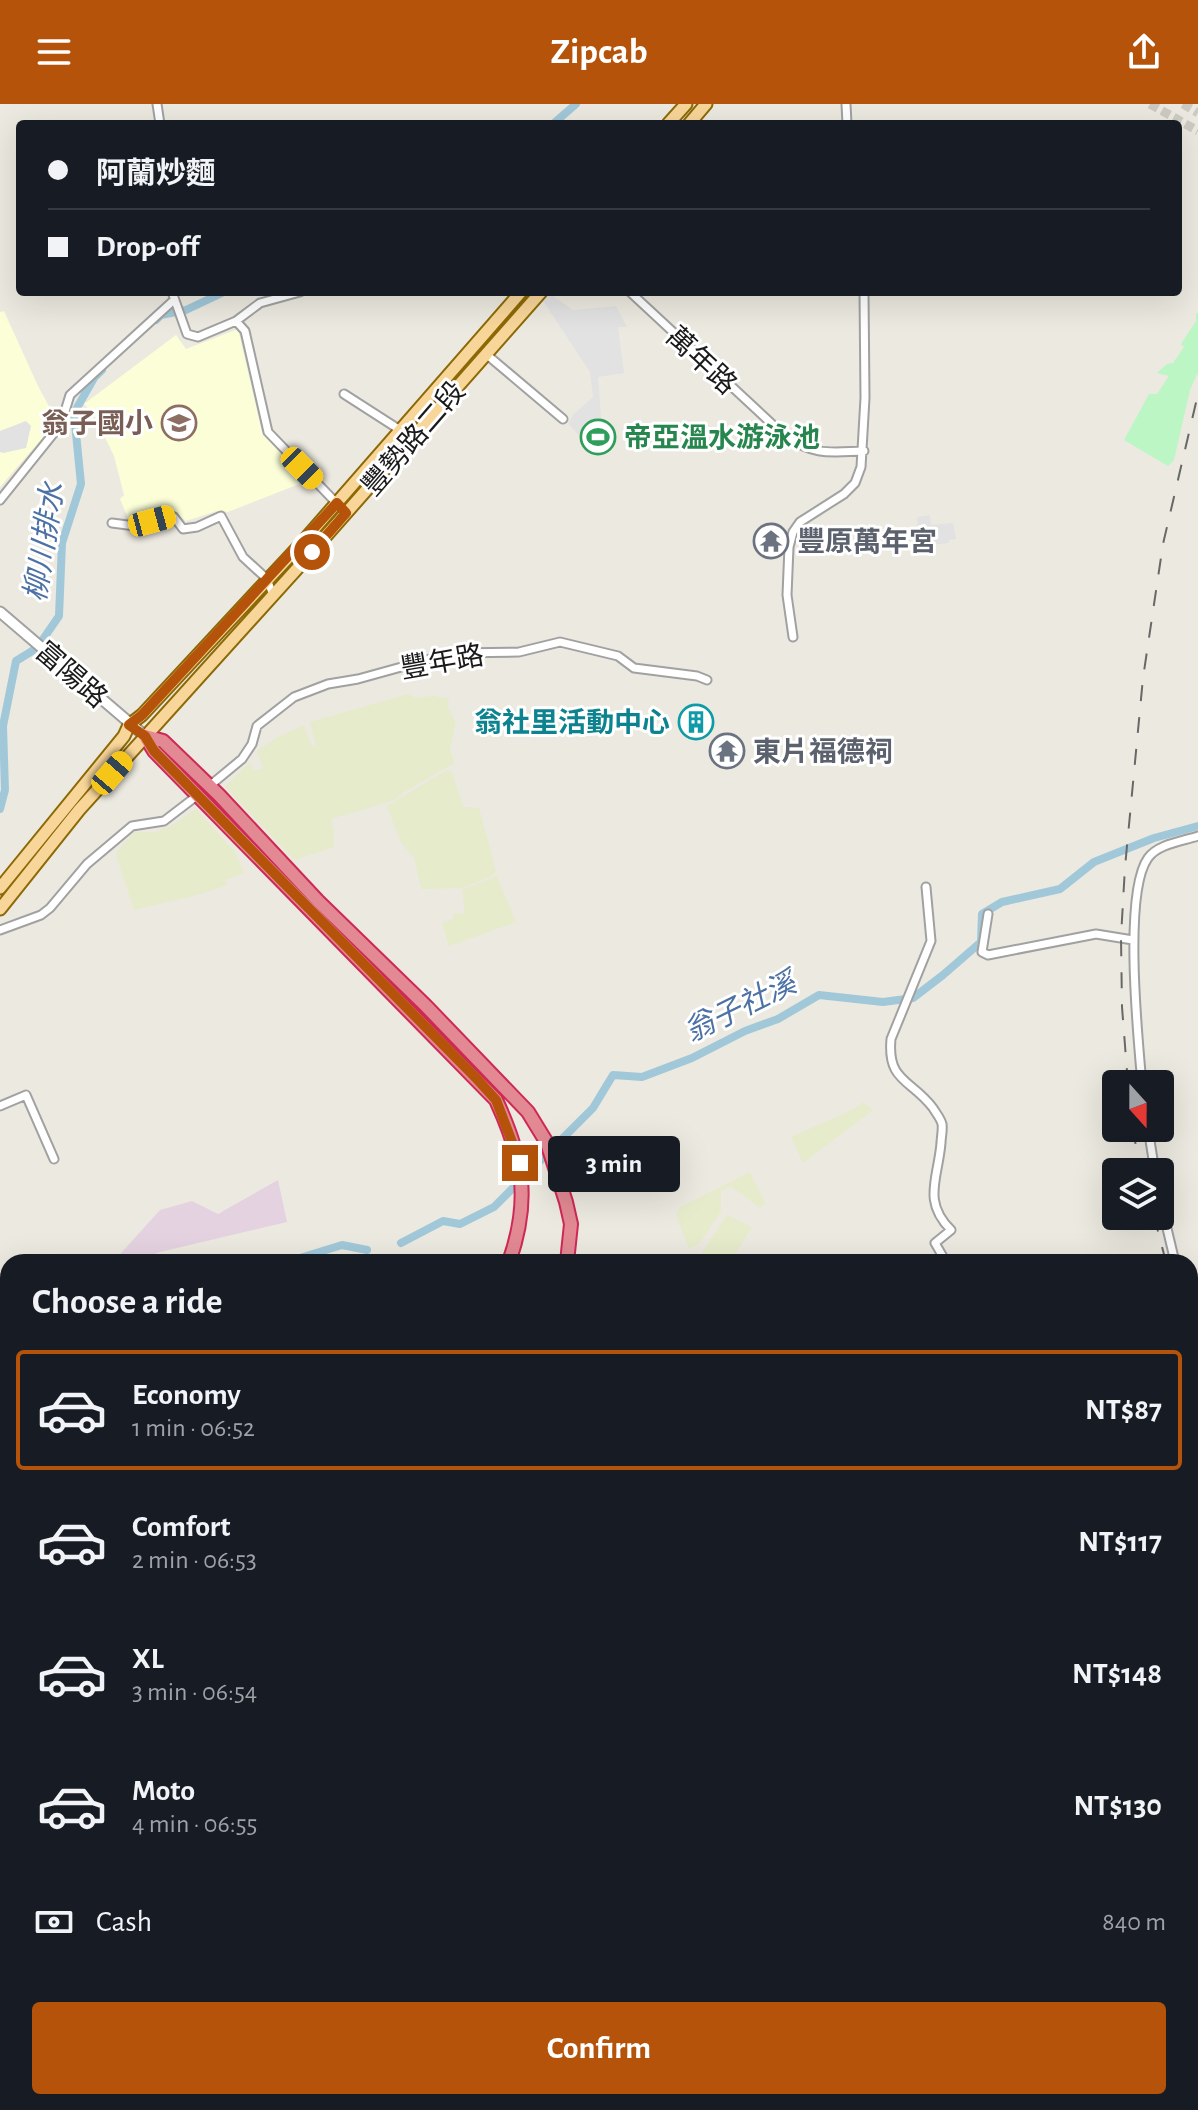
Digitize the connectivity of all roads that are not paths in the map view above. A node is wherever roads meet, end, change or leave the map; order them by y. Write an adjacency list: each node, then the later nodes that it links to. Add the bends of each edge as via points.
1 (686, 104): 3 (main road)
2 (706, 104): 4 (main road)
3 (672, 120)
4 (692, 120)
5 (173, 296): 11 (street, via 192,338); 17 (street, via 70,395 61,424)
6 (285, 296): 11 (street, via 260,303)
7 (517, 296): 15 (main road, 豐勢路二段)
8 (537, 296): 12 (main road, 豐勢路二段)
9 (634, 296): 16 (street, 萬年路, via 786,437 822,453)
10 (864, 296): 16 (street)
11 (236, 321): 18 (street, via 245,331 268,432)
12 (486, 354): 14 (street); 19 (main road, 豐勢路二段)
13 (344, 394): 15 (street)
14 (563, 419)
15 (400, 430): 18 (main road, 豐勢路二段)
16 (864, 451): 24 (street, via 855,483 793,532 787,595)
17 (0, 500)
18 (337, 503): 19 (street); 21 (main road, 豐勢路二段)
19 (346, 513): 22 (main road, 豐勢路二段)
20 (112, 523): 21 (street, via 135,526 169,516 190,530 221,516 243,557)
21 (267, 579): 22 (street); 26 (main road, 豐勢路二段)
22 (273, 595): 27 (main road, 豐勢路二段)
23 (0, 612): 26 (street, 富陽路)
24 (793, 637)
25 (707, 680): 28 (street, 豐年路, via 634,668 618,656 560,642 519,652 452,653 294,697 257,726 242,759)
26 (129, 725): 27 (street, 富陽路); 32 (main road, 豐勢路二段)
27 (145, 736): 33 (highway, via 154,751); 34 (main road, 豐勢路二段)
28 (213, 783)
29 (194, 798): 36 (street, via 164,821 132,826 78,874 50,908)
30 (1198, 836): 37 (street, via 1148,857 1138,885)
31 (926, 887): 44 (street, via 931,941 890,1053 892,1066 929,1102 942,1124 933,1201 951,1230 935,1243)
32 (0, 888)
33 (314, 906): 42 (highway, via 496,1100 521,1176 520,1222); 43 (highway, via 426,1006 528,1112 547,1143 566,1202 571,1224)
34 (0, 909)
35 (988, 914): 37 (street, via 982,952 988,955 1096,934)
36 (0, 930)
37 (1133, 940): 38 (street)
38 (1141, 1070)
39 (0, 1106): 40 (street, via 26,1095)
40 (54, 1159)
41 (1167, 1230): 45 (street)
42 (511, 1254)
43 (568, 1254)
44 (941, 1254)
45 (1173, 1254)

